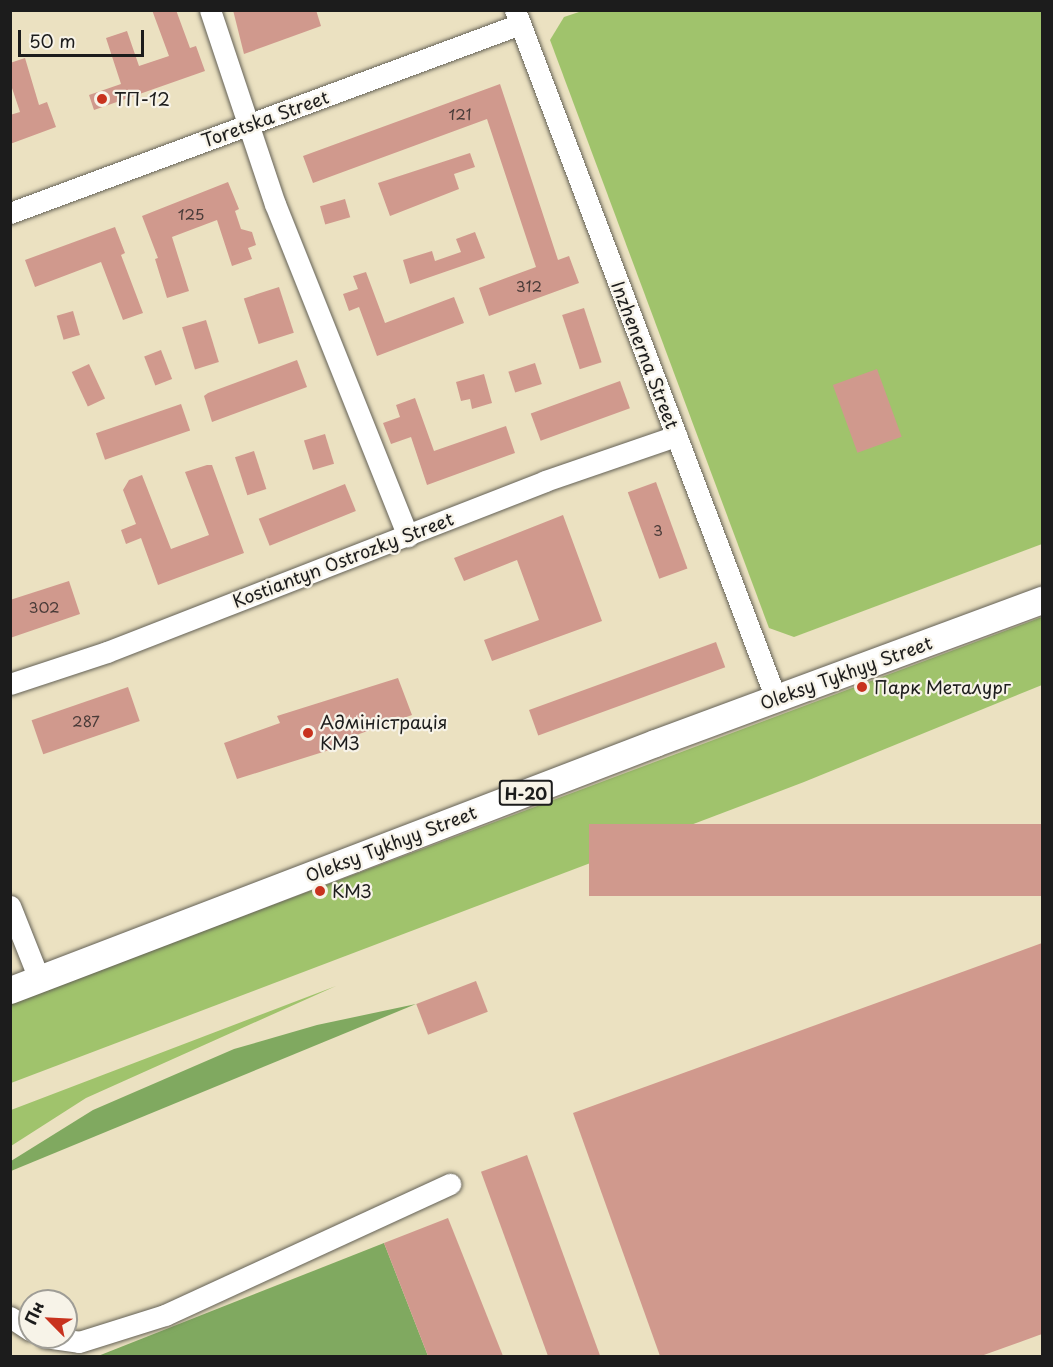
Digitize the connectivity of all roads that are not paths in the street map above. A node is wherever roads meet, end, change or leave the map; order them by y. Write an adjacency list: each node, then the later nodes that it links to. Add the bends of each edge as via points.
1 (210, 10): 3 (street)
2 (518, 17): 3 (street, Toretska Street); 5 (street, Inzhenerna Street)
3 (247, 126): 4 (street, Toretska Street); 6 (street)
4 (10, 213)
5 (676, 436): 6 (street, Kostiantyn Ostrozky Street, via 545,481); 9 (street, Inzhenerna Street)
6 (408, 536): 8 (street, Kostiantyn Ostrozky Street, via 106,652)
7 (1042, 600): 9 (main road, Oleksy Tykhyy Street / Н-20)
8 (10, 684)
9 (776, 699): 11 (main road, Oleksy Tykhyy Street / Н-20)
10 (10, 906): 11 (street)
11 (39, 979): 12 (main road, Oleksy Tykhyy Street / Н-20)
12 (10, 990)
13 (450, 1184): 14 (street, via 165,1315)
14 (78, 1342)

